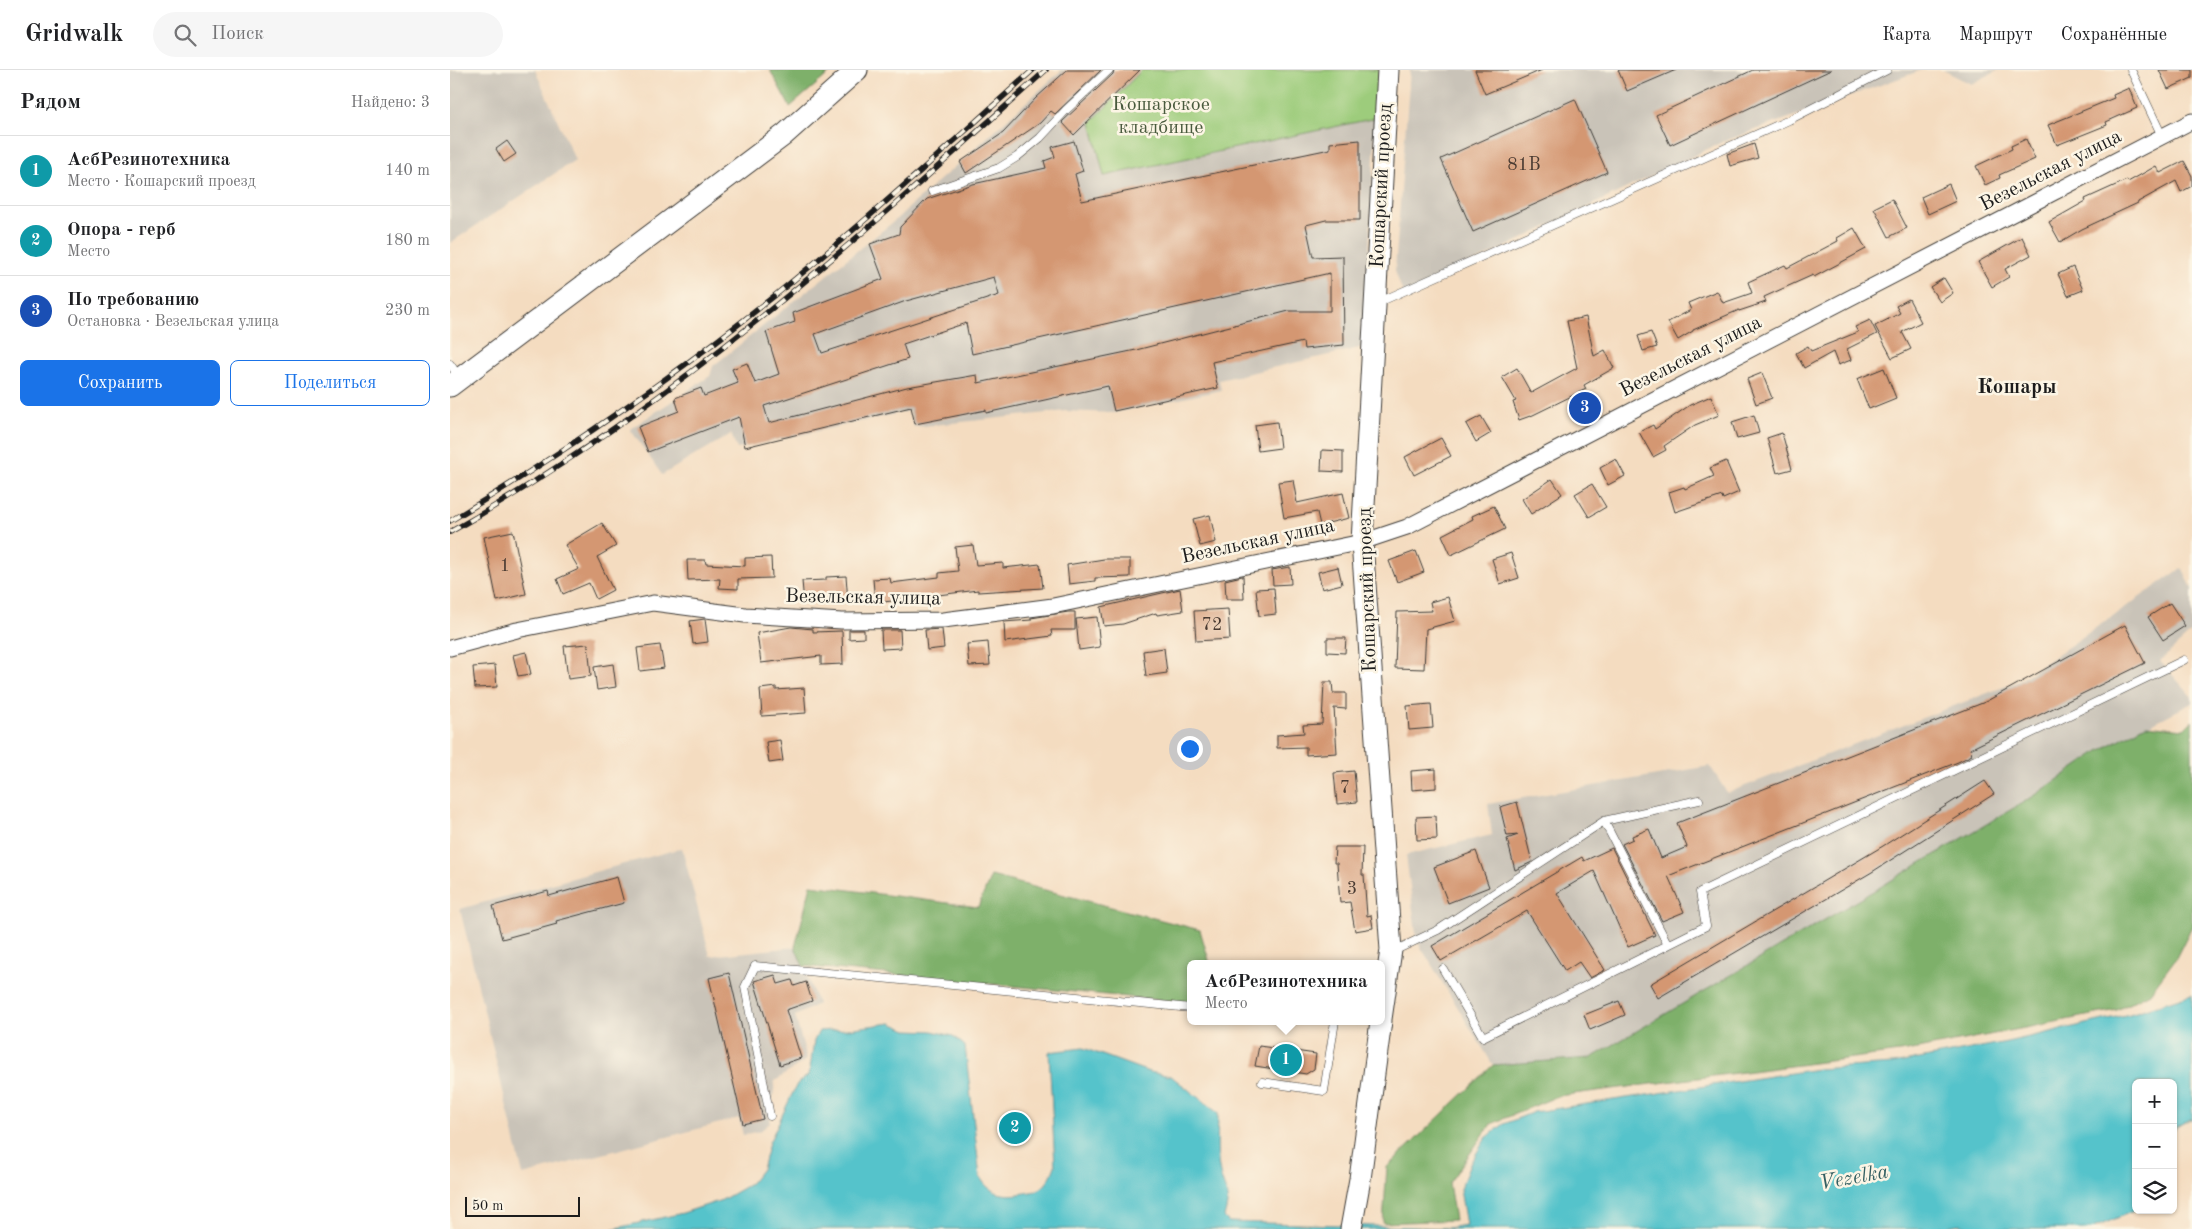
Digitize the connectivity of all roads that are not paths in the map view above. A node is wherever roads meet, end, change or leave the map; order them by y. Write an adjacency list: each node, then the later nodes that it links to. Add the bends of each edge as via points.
1 (857, 70): 10 (street, via 784,135)
2 (1109, 70): 8 (lane, via 1017,157 999,168)
3 (1388, 70): 9 (street, Кошарский проезд)
4 (1886, 70): 9 (lane, via 1789,120)
5 (2131, 70): 7 (lane)
6 (2192, 121): 7 (street, Везельская улица)
7 (2162, 136): 11 (street, Везельская улица, via 1416,522)
8 (932, 190)
9 (1376, 304): 11 (street, Кошарский проезд)
10 (454, 376)
11 (1362, 542): 12 (street, Везельская улица, via 1053,606 942,620 842,621 745,615 654,603 517,630); 17 (street, Кошарский проезд)
12 (450, 648)
13 (2184, 660): 16 (lane, via 1700,892 1706,926)
14 (1699, 800): 15 (lane)
15 (1604, 821): 16 (lane); 17 (lane, via 1438,930)
16 (1668, 944): 18 (lane, via 1483,1037)
17 (1391, 950): 19 (street, Кошарский проезд)
18 (1443, 970)
19 (1385, 992)
20 (1187, 1008): 24 (lane, via 755,966 745,987)
21 (1334, 1025): 23 (lane, via 1324,1091)
22 (1380, 1025): 25 (street, Кошарский проезд)
23 (1262, 1082)
24 (770, 1116)
25 (1351, 1229)

